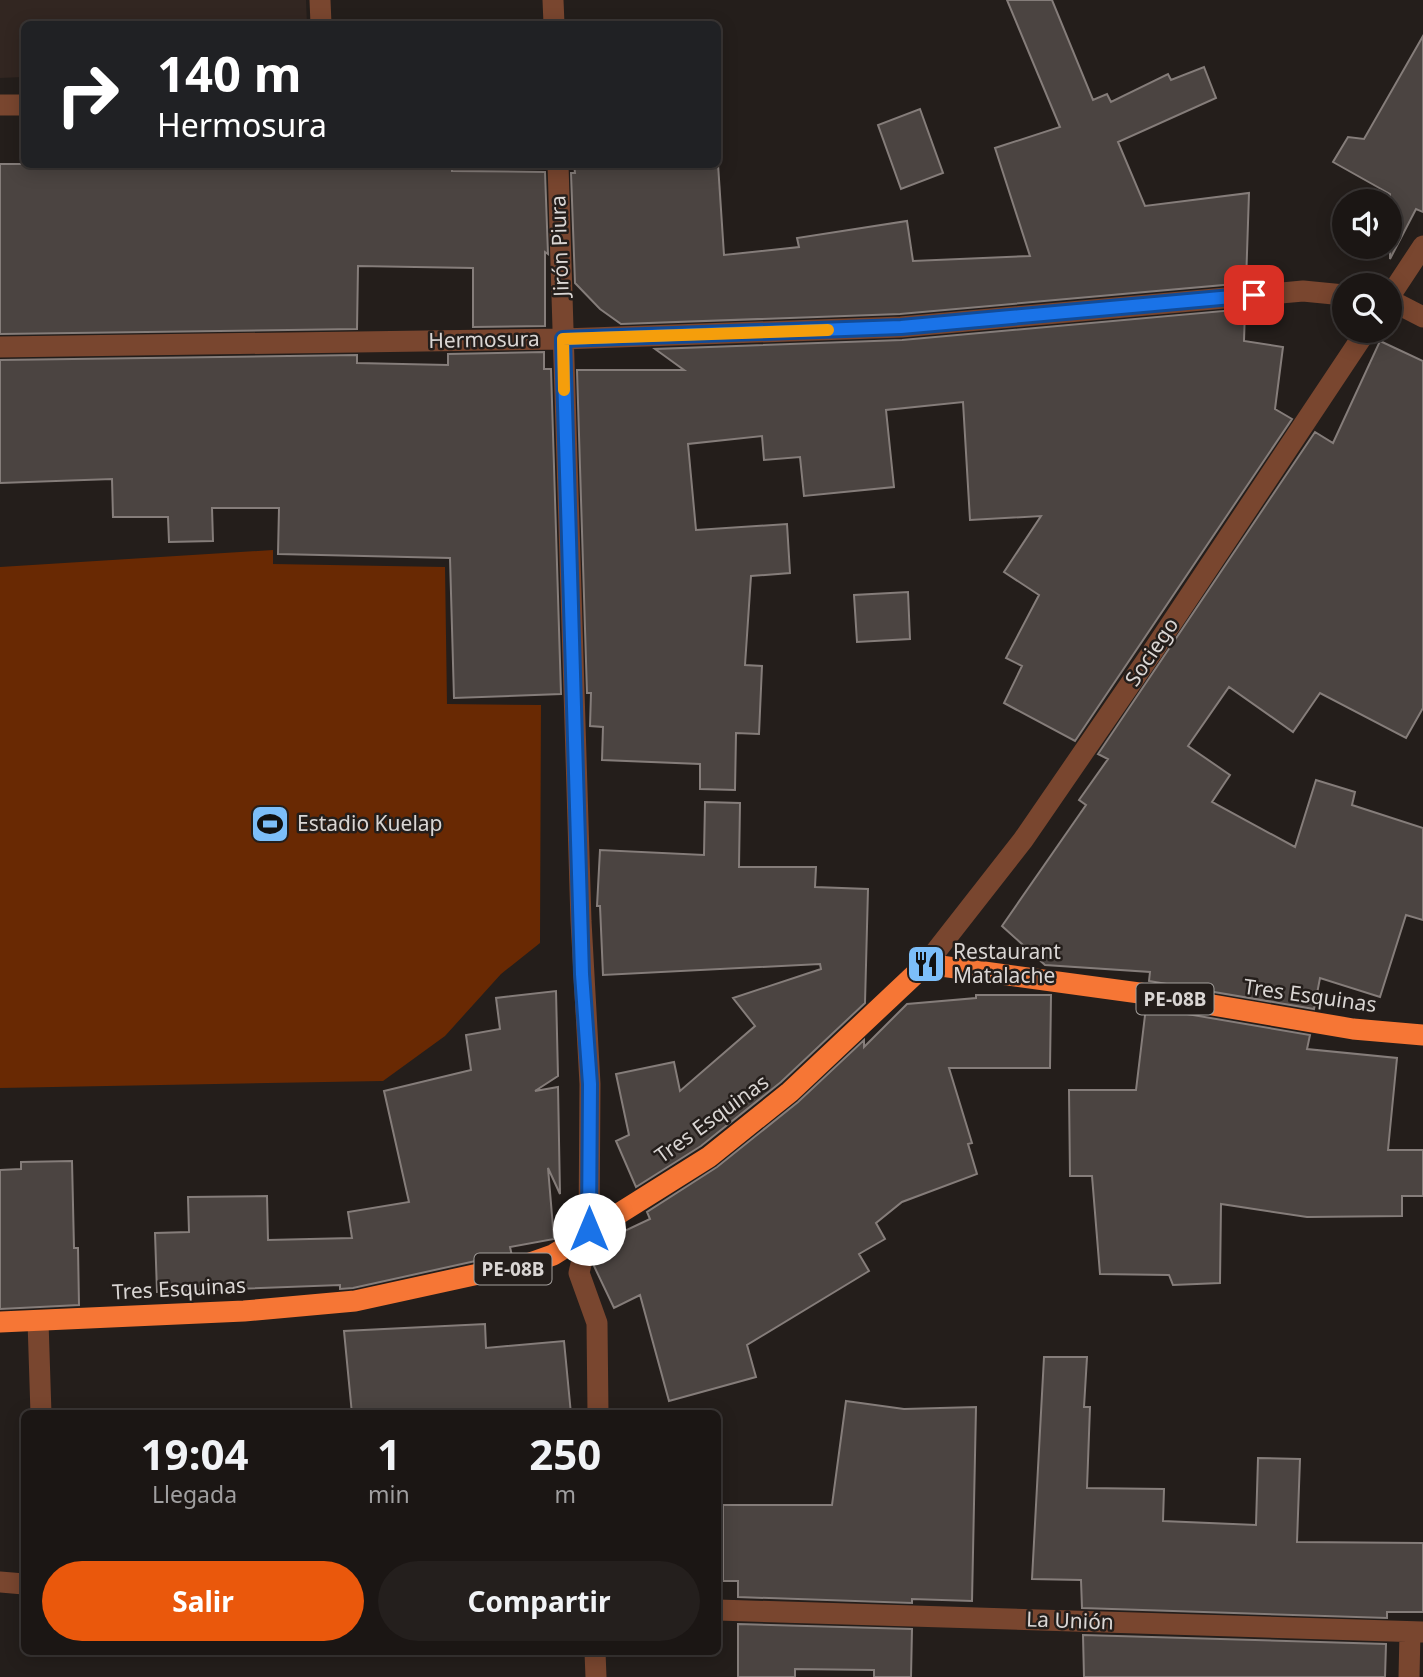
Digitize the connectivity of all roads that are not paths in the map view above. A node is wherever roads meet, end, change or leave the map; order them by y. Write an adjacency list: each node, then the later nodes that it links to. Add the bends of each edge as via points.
1 (320, 0): 3 (street)
2 (553, 0): 4 (street)
3 (321, 21)
4 (554, 21)
5 (21, 105): 6 (street)
6 (0, 106)
7 (558, 168): 13 (street, Jirón Piura)
8 (1423, 246): 9 (street)
9 (1402, 279)
10 (1332, 294): 13 (street, Hermosura, via 1304,291 901,327)
11 (1402, 305): 12 (street)
12 (1423, 317)
13 (563, 339): 15 (street, Hermosura); 18 (street, Jirón Piura, via 582,974 590,1084)
14 (1358, 343): 16 (street, Sociego, via 1030,829)
15 (0, 347)
16 (926, 964): 17 (highway, Tres Esquinas / PE-08B, via 1154,995 1353,1029); 18 (highway, Tres Esquinas / PE-08B, via 790,1092 709,1157)
17 (1423, 1035)
18 (589, 1229): 19 (highway, Tres Esquinas / PE-08B, via 552,1255 505,1272 355,1301); 22 (street, Jirón Piura, via 579,1273 597,1323)
19 (38, 1321): 20 (highway, Tres Esquinas / PE-08B); 21 (street)
20 (0, 1322)
21 (41, 1410)
22 (598, 1410)
23 (0, 1582): 24 (street)
24 (21, 1584)
25 (721, 1610): 26 (street, La Unión)
26 (1416, 1632): 29 (street)
27 (595, 1655): 28 (street)
28 (596, 1677)
29 (1409, 1677)

